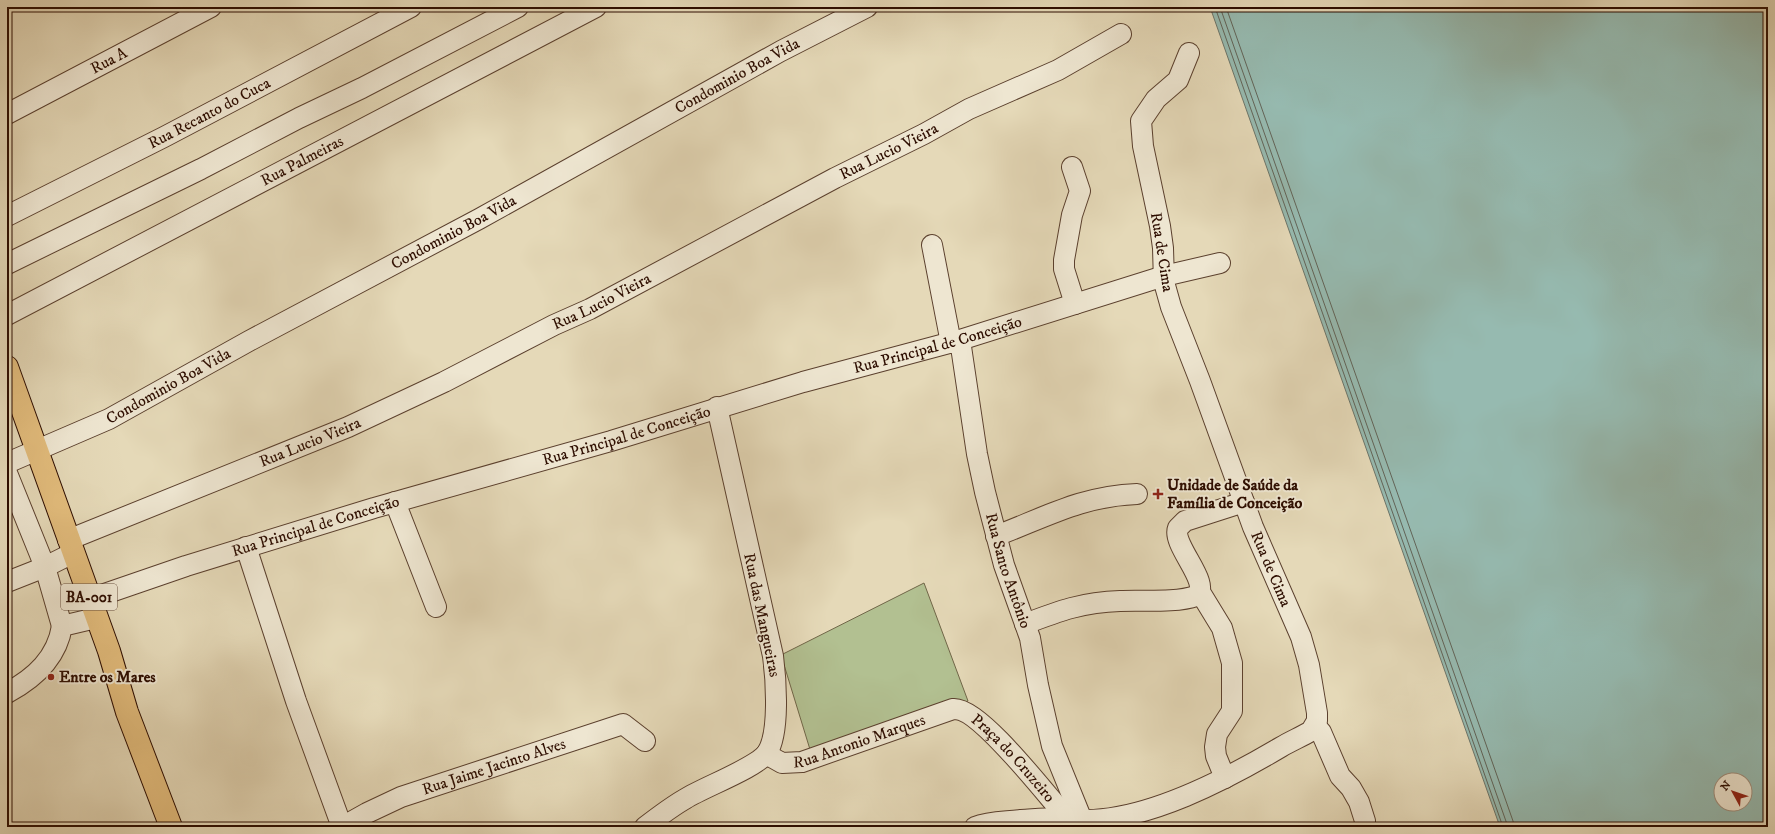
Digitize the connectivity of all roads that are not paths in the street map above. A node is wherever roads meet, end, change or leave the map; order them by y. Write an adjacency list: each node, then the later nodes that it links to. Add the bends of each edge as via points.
1 (211, 7): 8 (street, Rua A)
2 (411, 7): 10 (street, Rua Recanto do Cuca, via 171,134)
3 (518, 7): 12 (street, via 201,169)
4 (596, 7): 16 (street, Rua Palmeiras)
5 (867, 7): 21 (street, Condominio Boa Vida, via 781,51 493,212 249,340 109,419)
6 (1121, 34): 28 (street, Rua Lucio Vieira, via 1058,70 969,109 590,309 444,382)
7 (1189, 53): 14 (street, Rua de Cima, via 1178,80 1156,99 1141,120 1145,160 1160,226)
8 (7, 114)
9 (1072, 167): 15 (street, via 1080,191 1069,226 1064,268)
10 (7, 216)
11 (932, 245): 17 (street, Rua Santo Antônio)
12 (7, 264)
13 (1220, 264): 14 (street, Rua Principal de Conceição)
14 (1164, 276): 15 (street, Rua Principal de Conceição); 26 (street, Rua de Cima, via 1171,307)
15 (1075, 304): 17 (street, Rua Principal de Conceição)
16 (7, 315)
17 (956, 341): 20 (street, Rua Principal de Conceição); 27 (street, Rua Santo Antônio, via 977,454)
18 (7, 367): 19 (main road, BA-001)
19 (12, 389): 21 (main road, BA-001)
20 (717, 407): 25 (street, Rua Principal de Conceição, via 603,443); 41 (street, Rua das Mangueiras, via 775,674 776,713 773,737)
21 (37, 451): 22 (street, Condominio Boa Vida); 28 (main road, BA-001)
22 (7, 462)
23 (7, 472): 30 (street)
24 (1137, 494): 27 (street, via 1108,496 1075,504)
25 (395, 502): 29 (street, Rua Principal de Conceição); 33 (street)
26 (1244, 502): 32 (street, via 1185,522 1178,528 1177,536 1198,579); 39 (street, Rua de Cima, via 1309,665 1317,716)
27 (996, 536): 35 (street, Rua Santo Antônio)
28 (70, 547): 30 (street, Rua Lucio Vieira); 34 (main road, BA-001)
29 (246, 547): 34 (street, Rua Principal de Conceição); 46 (street, Rua Jaime Jacinto Alves, via 296,701)
30 (45, 567): 31 (street, Rua Lucio Vieira); 36 (street)
31 (7, 582)
32 (1200, 592): 35 (street, via 1192,597 1164,600 1077,605); 42 (street, via 1222,628 1232,663 1232,711 1217,734 1215,747)
33 (436, 607)
34 (93, 608): 36 (street, Rua Principal de Conceição); 45 (main road, BA-001, via 127,712)
35 (1025, 624): 43 (street, Rua Santo Antônio, via 1052,746 1073,796)
36 (62, 626): 37 (street, via 57,646 48,663 24,684)
37 (7, 693)
38 (953, 709): 41 (street, Rua Antonio Marques, via 802,762 782,763); 43 (street, Praça do Cruzeiro, via 959,708 968,712 986,727)
39 (1315, 726): 42 (street, via 1306,734); 44 (street, via 1340,776 1359,802)
40 (645, 741): 46 (street, Rua Jaime Jacinto Alves, via 623,724 406,795)
41 (766, 754): 47 (street, via 746,768 685,799)
42 (1225, 778): 43 (street, via 1141,811 1100,820)
43 (1075, 821): 48 (street, via 1055,817 998,822)
44 (1365, 821)
45 (171, 827)
46 (342, 827)
47 (645, 827)
48 (975, 827)

